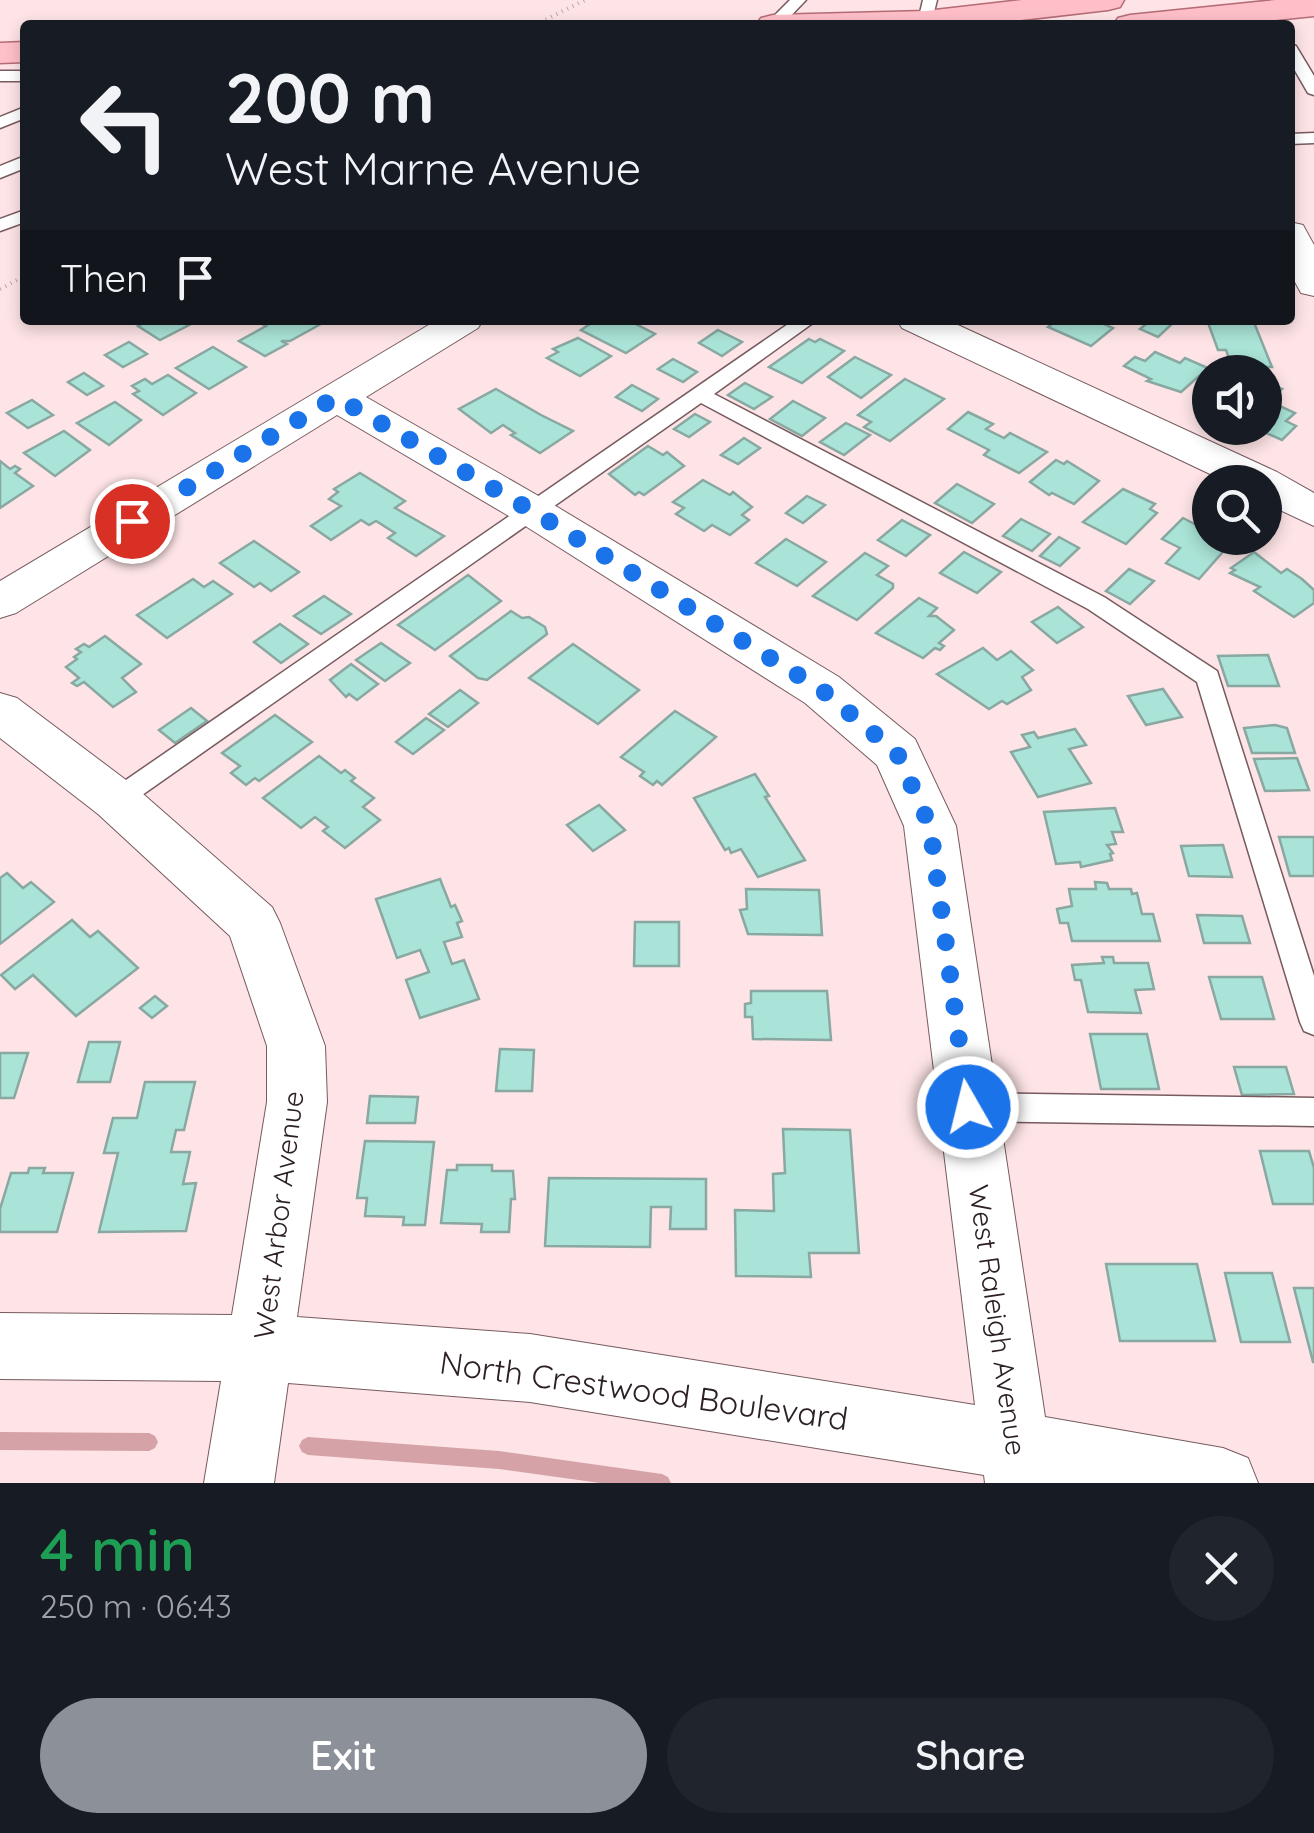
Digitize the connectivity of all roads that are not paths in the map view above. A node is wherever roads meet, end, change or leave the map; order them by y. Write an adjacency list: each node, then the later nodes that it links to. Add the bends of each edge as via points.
1 (799, 0): 5 (lane)
2 (1108, 0): 4 (main road)
3 (1314, 6): 7 (main road)
4 (927, 15): 6 (main road)
5 (778, 20)
6 (850, 20)
7 (1208, 20)
8 (1295, 58): 9 (lane)
9 (1314, 90)
10 (1295, 244): 11 (street)
11 (1314, 285)
12 (456, 325): 16 (street)
13 (800, 325): 15 (lane)
14 (927, 325): 17 (street)
15 (700, 395): 18 (lane); 22 (lane, via 1096,603 1208,677)
16 (336, 397): 18 (street, West Raleigh Avenue); 19 (street)
17 (1287, 492)
18 (534, 512): 21 (lane); 23 (street, West Raleigh Avenue, via 822,690 897,753 930,826)
19 (0, 602)
20 (0, 710): 21 (street, West Arbor Avenue)
21 (116, 800): 26 (street, West Arbor Avenue, via 253,923 296,1046 296,1102)
22 (1314, 1022)
23 (968, 1107): 24 (lane); 27 (street, West Raleigh Avenue)
24 (1314, 1112)
25 (0, 1346): 26 (street, North Crestwood Boulevard)
26 (261, 1348): 27 (street, North Crestwood Boulevard, via 530,1368 810,1410); 28 (street, West Arbor Avenue)
27 (1018, 1466): 29 (street, North Crestwood Boulevard)
28 (239, 1483)
29 (1223, 1483)

